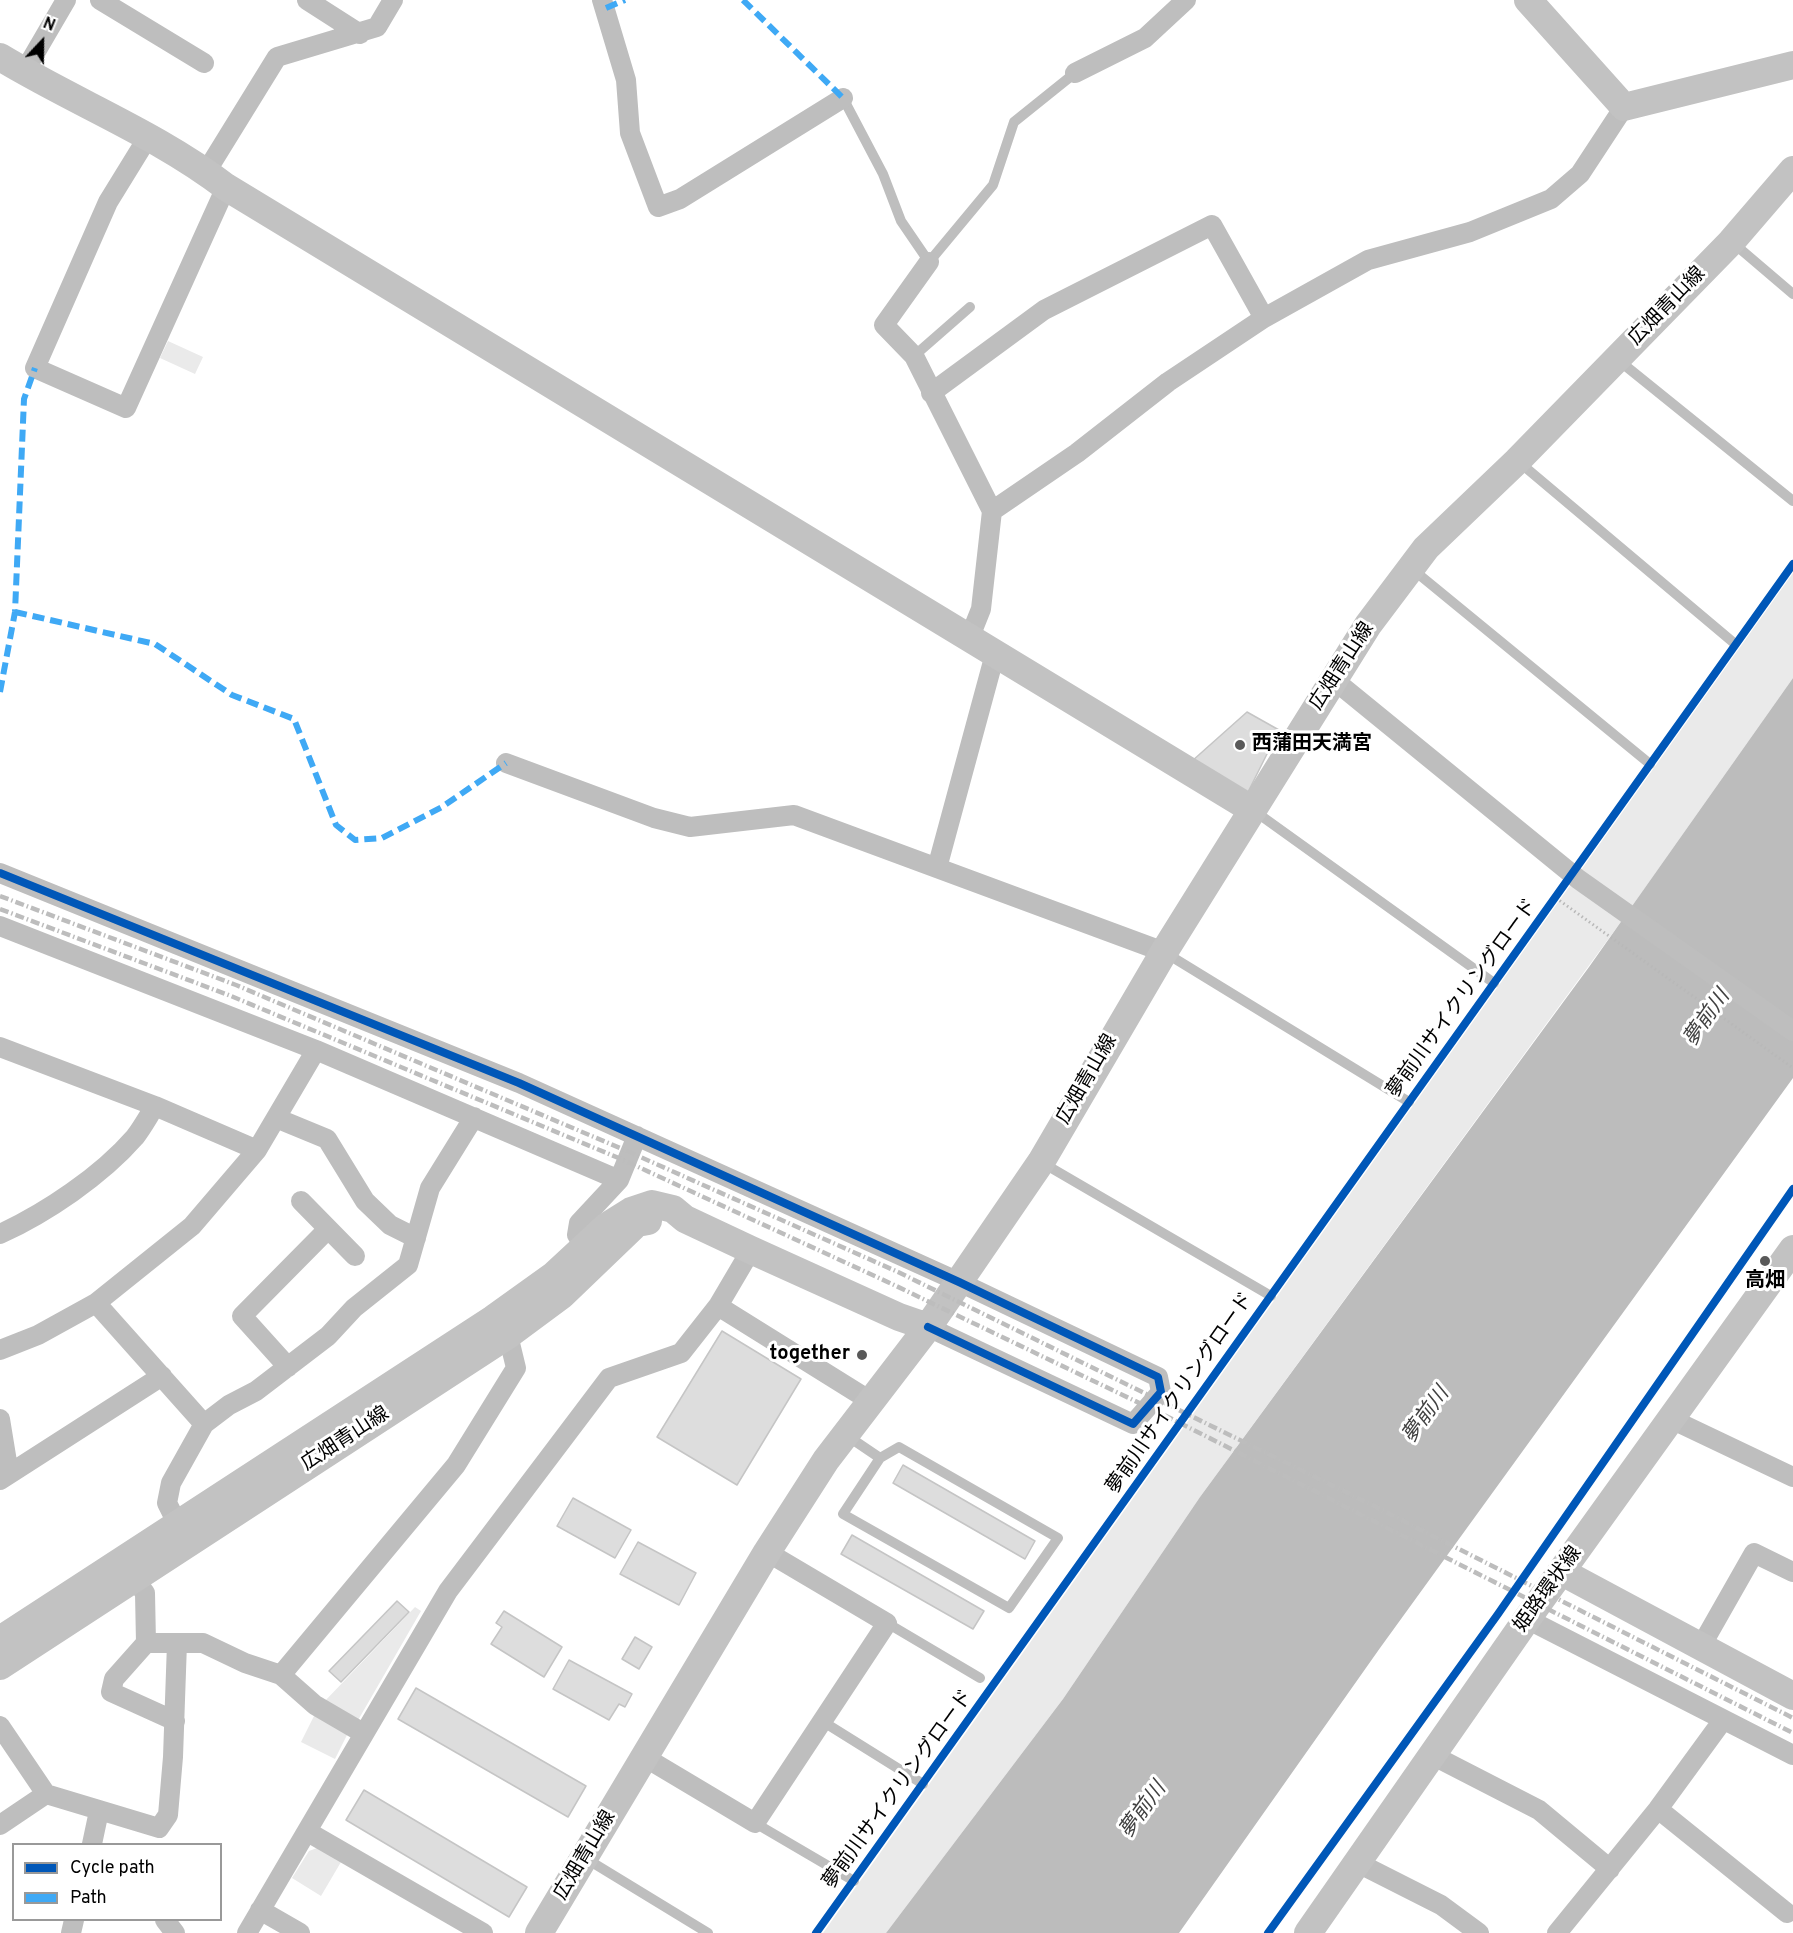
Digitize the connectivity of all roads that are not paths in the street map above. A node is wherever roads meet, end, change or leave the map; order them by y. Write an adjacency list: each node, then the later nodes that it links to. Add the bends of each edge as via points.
1 (66, 0): 12 (street)
2 (100, 0): 10 (street)
3 (307, 0): 8 (street)
4 (393, 0): 8 (street, via 377,27)
5 (602, 0): 14 (street, via 626,80 630,134 658,207 680,199)
6 (1186, 0): 13 (street, via 1145,38)
7 (1528, 0): 15 (main road)
8 (360, 34): 18 (street, via 277,57)
9 (0, 57): 12 (main road)
10 (204, 63)
11 (1793, 65): 15 (main road)
12 (24, 72): 16 (main road)
13 (1075, 73): 20 (lane, via 1014,122 993,185)
14 (843, 98): 20 (lane, via 901,221)
15 (1624, 107): 23 (street, via 1580,174 1551,199 1470,232 1368,260)
16 (148, 137): 18 (main road); 18 (street, via 108,202 35,368 126,408)
17 (1793, 170): 19 (main road, 広畑青山線)
18 (216, 180): 31 (main road)
19 (1731, 242): 21 (lane); 25 (main road, 広畑青山線)
20 (929, 262): 24 (street, via 884,325)
21 (1793, 294)
22 (970, 307): 24 (lane)
23 (1264, 318): 26 (street, via 1212,225 1044,310); 29 (street, via 1168,382 1077,453)
24 (914, 356): 26 (street)
25 (1617, 359): 27 (main road, 広畑青山線); 28 (lane)
26 (931, 393): 29 (street)
27 (1517, 461): 30 (main road, 広畑青山線, via 1426,548); 32 (lane)
28 (1793, 501)
29 (992, 511): 31 (street, via 981,609)
30 (1411, 568): 34 (main road, 広畑青山線, via 1368,625); 36 (lane)
31 (969, 639): 33 (main road)
32 (1734, 644)
33 (995, 654): 37 (main road); 38 (street)
34 (1334, 680): 37 (main road, 広畑青山線); 43 (street, via 1575,877)
35 (506, 763): 38 (street, via 654,818 690,827 794,815)
36 (1650, 764)
37 (1253, 810): 41 (main road, 広畑青山線); 42 (lane)
38 (937, 868): 41 (street)
39 (0, 873): 50 (street, via 508,1078)
40 (0, 926): 45 (street)
41 (1164, 952): 46 (lane); 52 (main road, 広畑青山線)
42 (1494, 983)
43 (1793, 1031)
44 (0, 1047): 47 (street)
45 (316, 1050): 48 (street); 49 (street)
46 (1409, 1102)
47 (155, 1107): 51 (street); 57 (street, via 135,1137 100,1169 31,1220)
48 (276, 1118): 51 (street); 58 (street, via 327,1139 364,1201 390,1225)
49 (474, 1118): 53 (street); 58 (street, via 430,1188)
50 (637, 1136): 53 (street); 63 (street)
51 (257, 1150): 65 (street, via 192,1226)
52 (1041, 1162): 63 (main road, 広畑青山線); 64 (lane)
53 (619, 1180): 59 (street, via 579,1223 577,1235)
54 (301, 1201): 56 (street)
55 (685, 1219): 59 (main road, 広畑青山線, via 673,1209 652,1204 631,1210); 61 (main road, 広畑青山線); 68 (main road, 広畑青山線, via 656,1218 637,1223 562,1295)
56 (328, 1229): 62 (street); 70 (street, via 242,1316)
57 (0, 1233)
58 (416, 1238): 70 (street, via 408,1265)
59 (585, 1245): 80 (main road, 広畑青山線, via 553,1276 493,1319)
60 (1793, 1249): 74 (main road, 姫路環状線)
61 (751, 1250): 66 (street); 67 (main road, 広畑青山線)
62 (355, 1256)
63 (958, 1282): 67 (main road, 広畑青山線); 67 (street, via 1158,1377 1161,1392 1133,1424)
64 (1271, 1296)
65 (96, 1303): 69 (street, via 38,1335); 71 (street)
66 (718, 1305): 72 (street); 99 (street, via 681,1353 609,1378 448,1591)
67 (928, 1327): 72 (main road, 広畑青山線)
68 (508, 1335): 84 (main road, 広畑青山線); 92 (street, via 516,1368 456,1465)
69 (0, 1350)
70 (288, 1367): 75 (street)
71 (162, 1376): 75 (street); 78 (street)
72 (872, 1402): 76 (main road, 広畑青山線)
73 (0, 1419): 78 (street)
74 (1671, 1419): 79 (street); 82 (main road, 姫路環状線)
75 (204, 1424): 80 (street, via 171,1483 167,1503)
76 (846, 1435): 77 (lane); 81 (main road, 広畑青山線)
77 (880, 1458): 77 (lane, via 899,1447 1058,1538 1010,1608 843,1514)
78 (4, 1477)
79 (1793, 1477)
80 (177, 1523): 87 (main road, 広畑青山線)
81 (767, 1552): 86 (street); 102 (main road, 広畑青山線)
82 (1562, 1572): 85 (main road, 姫路環状線); 90 (main road)
83 (1793, 1572): 90 (street, via 1754,1553)
84 (133, 1577): 88 (street, via 146,1593); 91 (main road, 広畑青山線)
85 (1527, 1619): 95 (street); 100 (main road, 姫路環状線)
86 (887, 1623): 93 (lane); 97 (street)
87 (0, 1640)
88 (146, 1643): 89 (street); 96 (street, via 114,1680 111,1692)
89 (177, 1643): 92 (street, via 203,1644); 96 (street)
90 (1700, 1648): 94 (main road)
91 (0, 1666)
92 (281, 1675): 99 (street, via 315,1705)
93 (980, 1678)
94 (1793, 1696)
95 (1723, 1720): 101 (street); 105 (street)
96 (175, 1721): 110 (street, via 168,1815)
97 (822, 1721): 103 (lane); 107 (street)
98 (0, 1726): 104 (street)
99 (363, 1732): 109 (street)
100 (1432, 1755): 113 (main road, 姫路環状線); 114 (street, via 1539,1810)
101 (1793, 1755)
102 (646, 1758): 107 (street); 112 (main road, 広畑青山線)
103 (923, 1784)
104 (46, 1794): 106 (street); 108 (street)
105 (1658, 1809): 114 (street); 117 (street)
106 (99, 1811): 110 (street); 111 (street)
107 (755, 1823): 115 (lane)
108 (0, 1825)
109 (308, 1832): 116 (street); 123 (street)
110 (158, 1836)
111 (92, 1843)
112 (585, 1857): 124 (main road, 広畑青山線); 125 (lane)
113 (1358, 1863): 126 (main road, 姫路環状線); 127 (street, via 1441,1905)
114 (1610, 1869): 119 (street)
115 (854, 1881)
116 (260, 1910): 121 (street); 122 (street)
117 (1791, 1912)
118 (166, 1921): 120 (street)
119 (1560, 1932)
120 (175, 1933)
121 (247, 1933)
122 (300, 1933)
123 (483, 1933)
124 (539, 1933)
125 (708, 1933)
126 (1308, 1933)
127 (1479, 1933)

